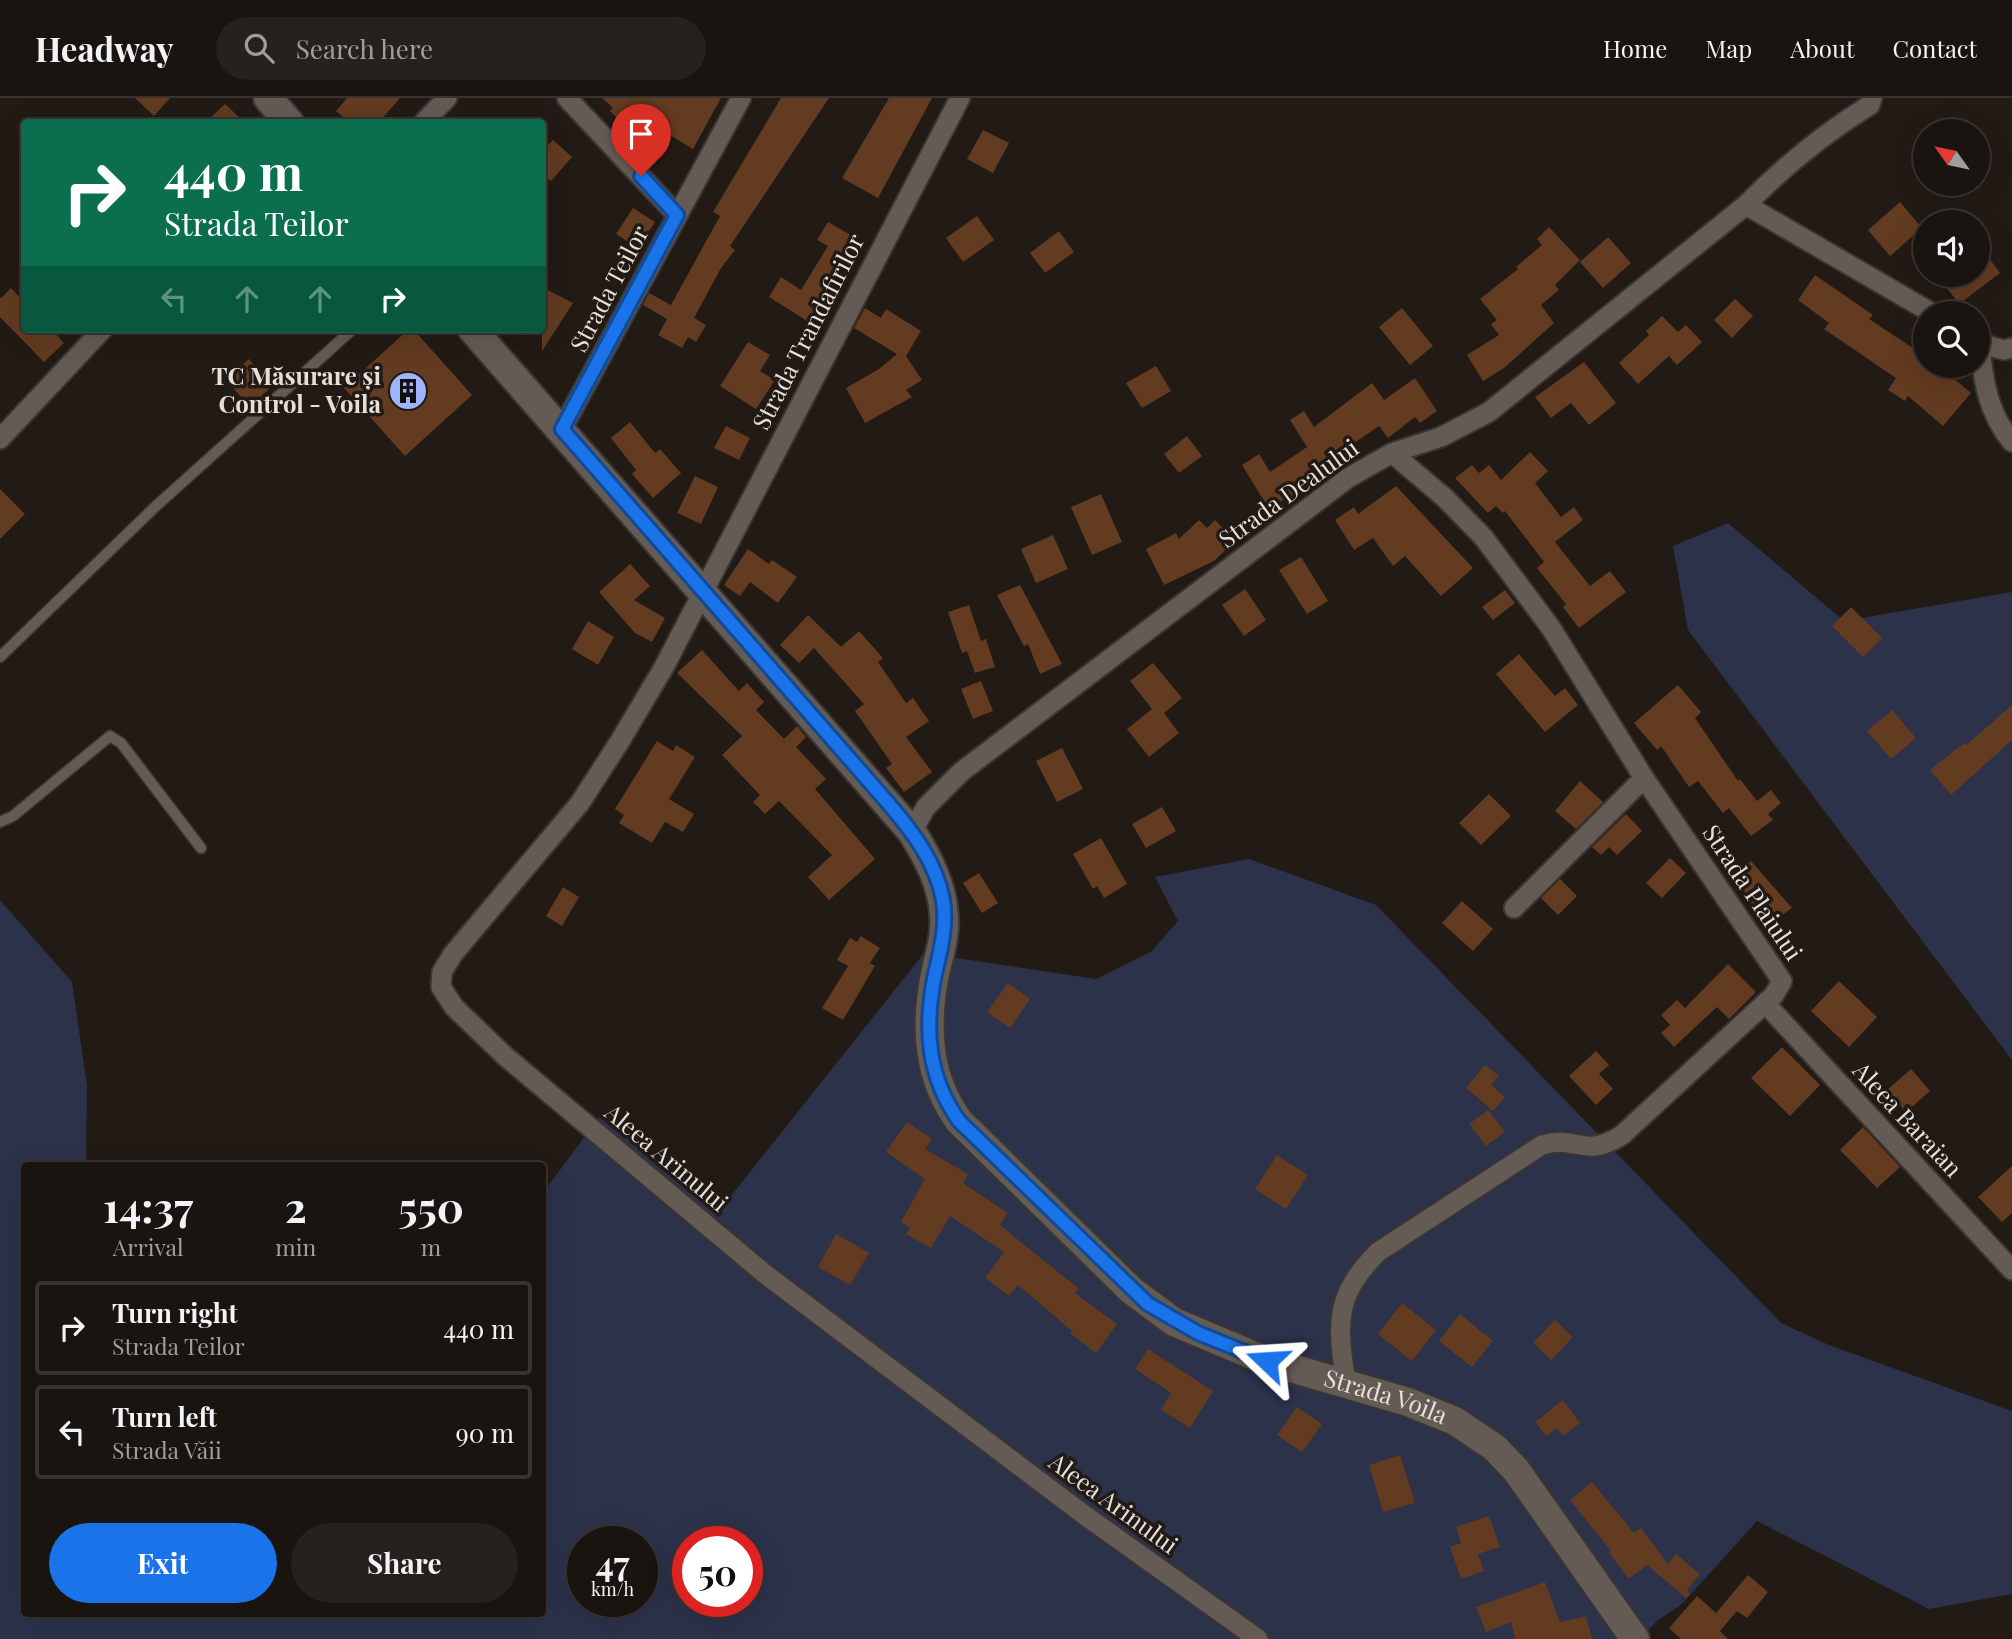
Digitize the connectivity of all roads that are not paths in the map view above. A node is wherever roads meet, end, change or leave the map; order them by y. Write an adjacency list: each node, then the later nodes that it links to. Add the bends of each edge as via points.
1 (268, 98): 7 (main road)
2 (447, 98): 8 (street)
3 (567, 98): 10 (street)
4 (741, 98): 10 (street, Strada Teilor)
5 (960, 98): 22 (street, Strada Trandafirilor)
6 (1872, 98): 9 (street, Strada Dealului, via 1870,105 1791,159)
7 (286, 119)
8 (427, 119)
9 (1746, 205): 11 (street); 21 (street, Strada Dealului, via 1489,412 1441,438)
10 (677, 215): 18 (street, Strada Teilor)
11 (1913, 302)
12 (99, 333): 19 (street)
13 (349, 333): 23 (lane, via 156,506)
14 (476, 333): 18 (main road, Strada Voila)
15 (1990, 345): 16 (street)
16 (2012, 348)
17 (1984, 378): 20 (street, via 1987,398)
18 (562, 429): 22 (main road, Strada Voila)
19 (0, 439)
20 (2012, 442)
21 (1392, 453): 24 (street, Strada Plaiului, via 1483,538 1551,628); 26 (street, Strada Dealului, via 1348,478 972,764 939,792)
22 (703, 589): 26 (main road, Strada Voila); 32 (street, Aleea Arinului, via 664,667 580,803 453,954 442,972 441,987 454,1007 505,1056 765,1274 1083,1514)
23 (0, 657)
24 (1644, 778): 28 (street); 29 (street, Strada Plaiului, via 1779,974 1779,989)
25 (0, 822): 27 (lane, via 110,736 121,743)
26 (912, 832): 31 (main road, Strada Voila, via 932,867 943,900 943,936 929,1037 932,1067 943,1099 959,1121 1148,1304 1174,1322 1236,1350)
27 (201, 848)
28 (1514, 908)
29 (1765, 1003): 30 (street, Aleea Baraian); 31 (street, Strada Plaiului, via 1622,1135 1596,1148 1566,1142 1542,1145 1378,1252 1356,1274 1344,1300 1340,1345)
30 (2012, 1269)
31 (1346, 1383): 33 (main road, Strada Voila, via 1455,1421 1495,1448 1541,1504)
32 (1258, 1639)
33 (1635, 1639)

